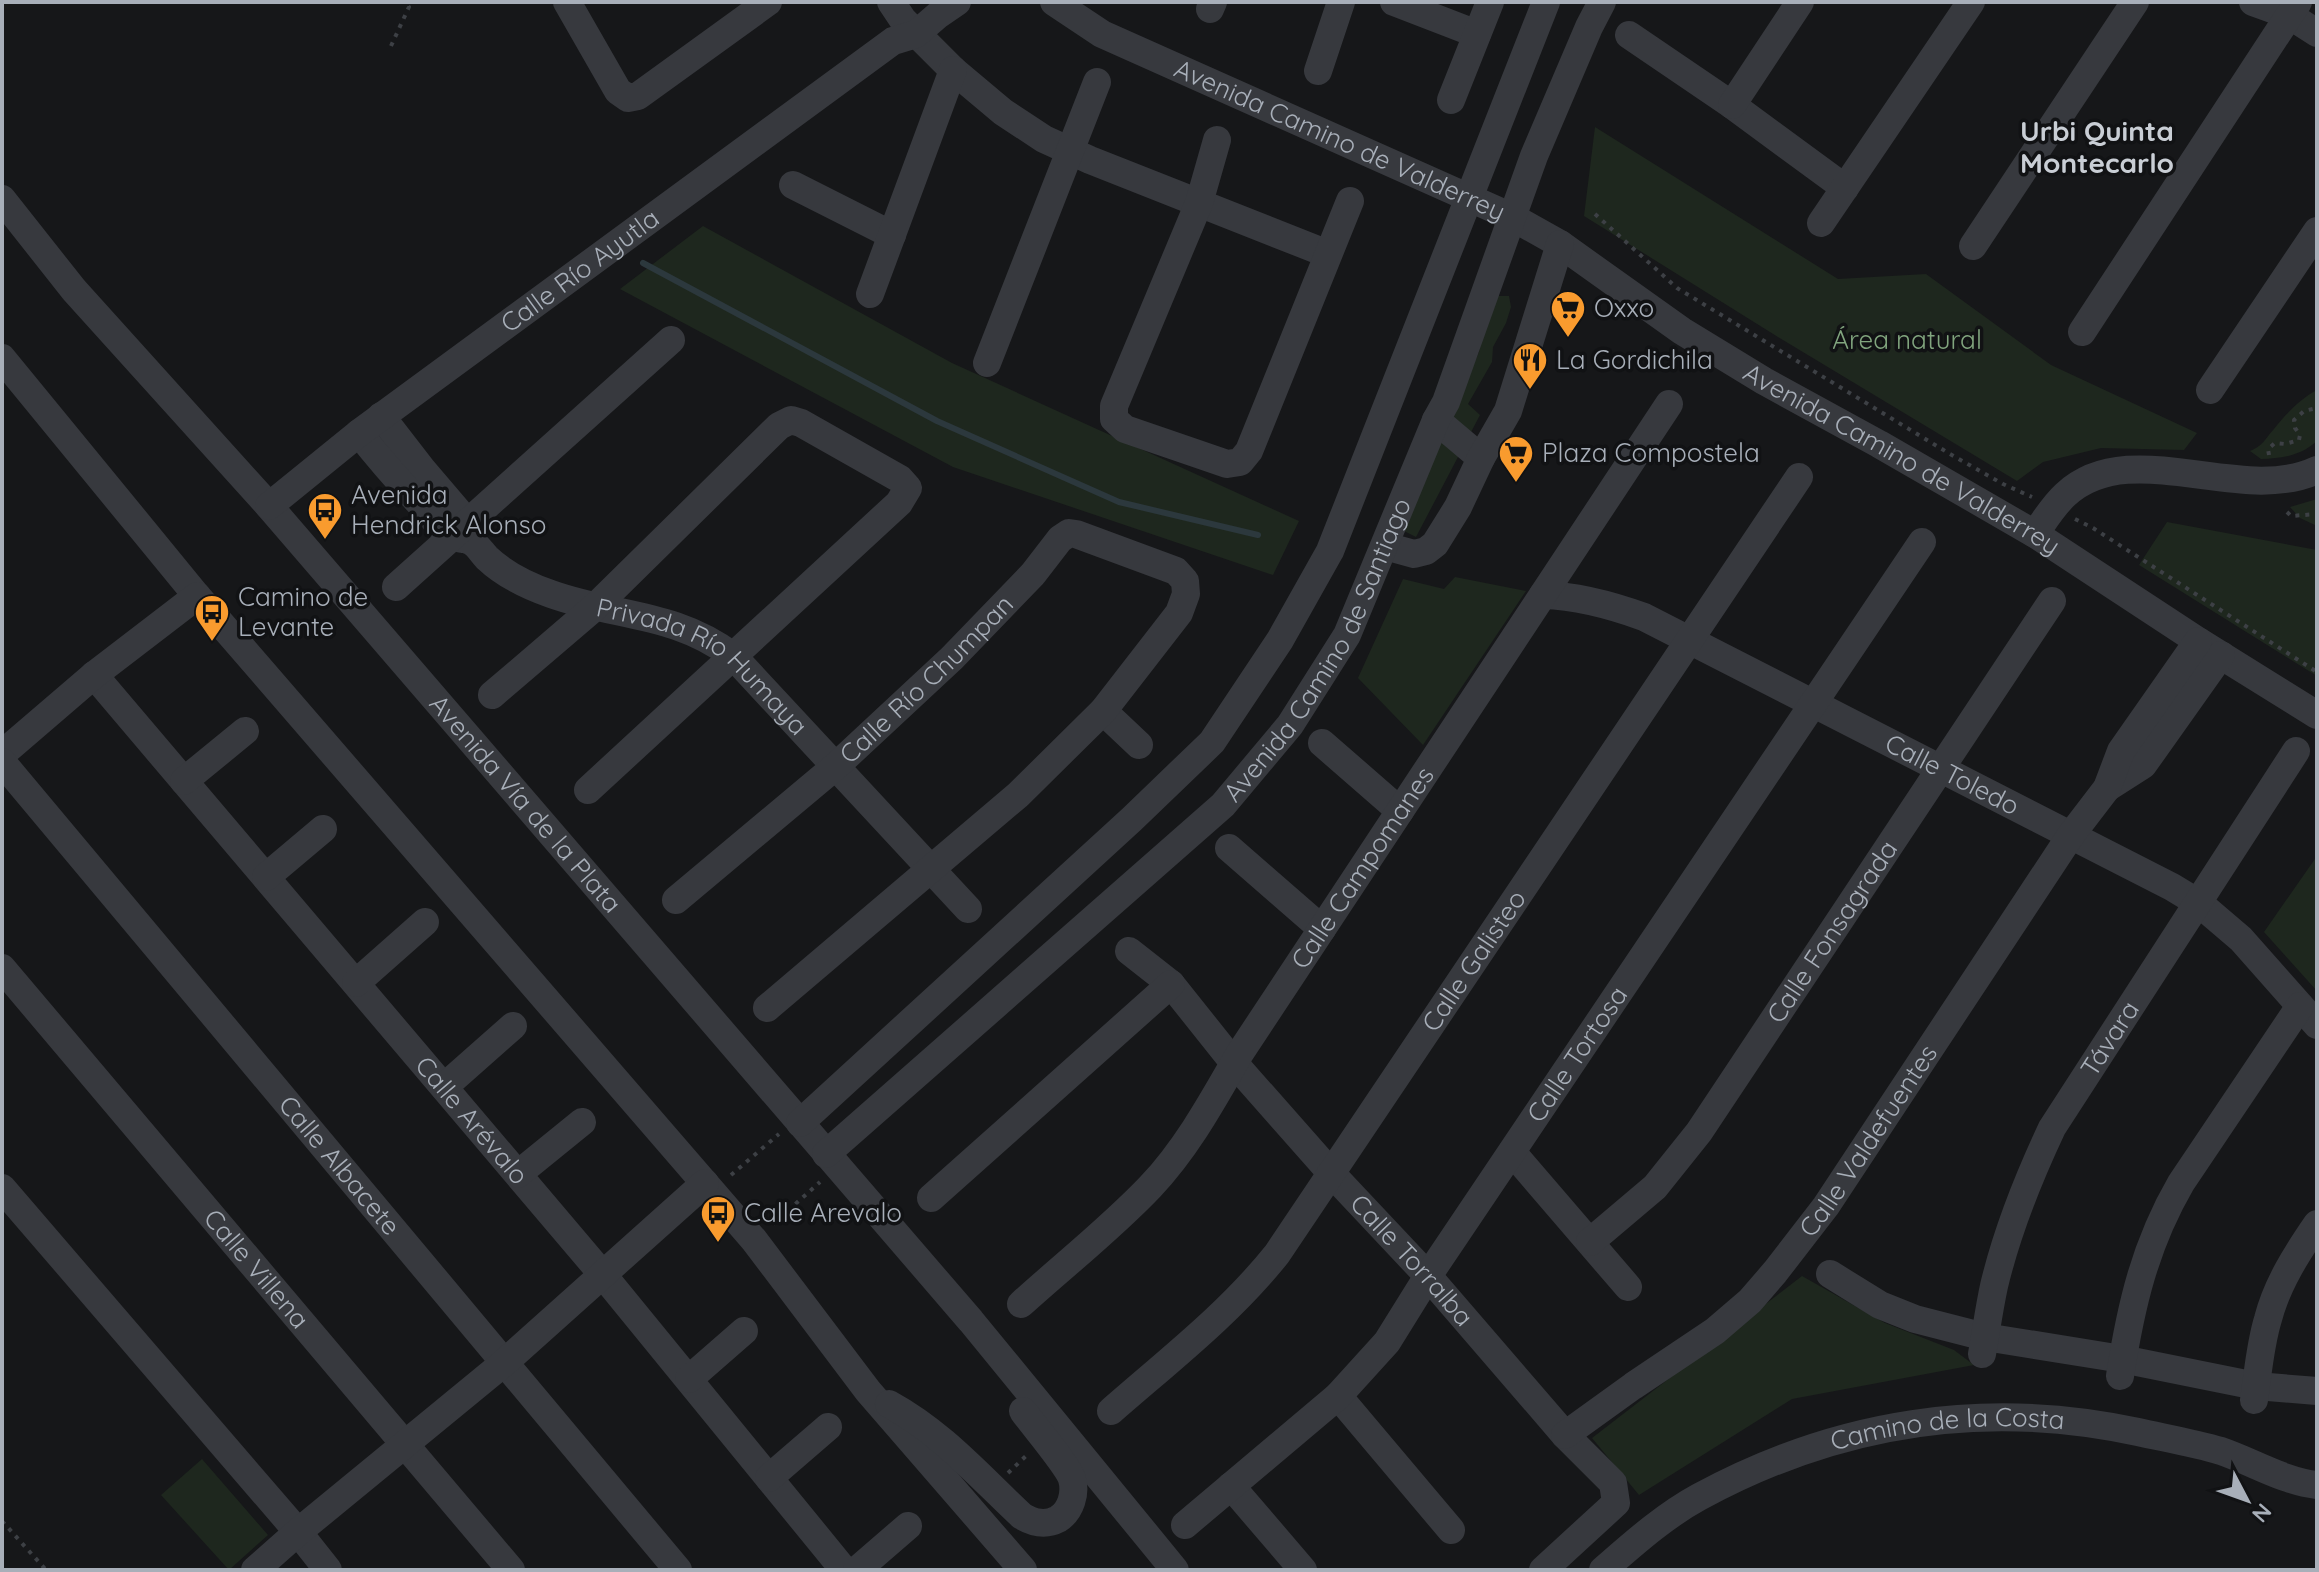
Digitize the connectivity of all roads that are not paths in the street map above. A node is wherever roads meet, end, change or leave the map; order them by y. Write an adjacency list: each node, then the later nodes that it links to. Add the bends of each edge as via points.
1 (567, 2): 2 (street, via 618,91 628,98 638,96)
2 (768, 2)
3 (957, 2): 15 (street, Calle Río Ayutla, via 938,15)
4 (1054, 2): 28 (street, Avenida Camino de Valderrey, via 1102,34)
5 (1341, 2): 20 (street)
6 (1394, 2): 17 (street)
7 (1490, 2): 17 (street)
8 (1546, 2): 28 (street, Avenida Camino de Santiago)
9 (1602, 2): 33 (street, Avenida Camino de Santiago)
10 (1800, 2): 23 (street)
11 (1971, 2): 27 (street)
12 (2135, 2): 38 (street)
13 (2253, 2): 14 (street)
14 (2294, 9): 16 (street); 42 (street)
15 (905, 20): 19 (street); 49 (street, Calle Río Ayutla)
16 (2317, 33)
17 (1477, 34): 22 (street)
18 (1629, 35): 23 (street)
19 (953, 70): 25 (street, via 1003,112); 36 (street)
20 (1318, 71)
21 (1097, 82): 25 (street)
22 (1451, 100)
23 (1732, 105): 27 (street)
24 (1217, 140): 31 (street)
25 (1070, 151): 31 (street); 45 (street)
26 (793, 185): 36 (street)
27 (1845, 188): 34 (street)
28 (1470, 197): 33 (street, Avenida Camino de Valderrey); 101 (street, Avenida Camino de Santiago, via 1330,551 1280,640 1212,742)
29 (2, 199): 40 (street, Avenida Vía de la Plata)
30 (1350, 201): 39 (street)
31 (1199, 203): 39 (street); 39 (street, via 1114,406 1114,419 1125,429 1227,464 1240,462 1249,451)
32 (2, 213): 40 (street, Avenida Vía de la Plata)
33 (1512, 217): 37 (street, Avenida Camino de Valderrey); 48 (street, Avenida Camino de Santiago)
34 (1821, 223)
35 (2317, 231): 46 (street)
36 (892, 235): 41 (street)
37 (1560, 244): 50 (street, via 1508,411); 55 (street, Avenida Camino de Valderrey, via 1682,331)
38 (1973, 246)
39 (1328, 254)
40 (74, 290): 53 (street, Avenida Vía de la Plata)
41 (870, 294)
42 (2082, 332)
43 (671, 340): 54 (street)
44 (2, 358): 60 (street, Avenida Vía de la Plata)
45 (987, 363)
46 (2210, 390)
47 (1669, 404): 59 (street, Calle Campomanes)
48 (1436, 420): 50 (street); 57 (street, Avenida Camino de Santiago)
49 (370, 425): 53 (street, Calle Río Ayutla); 54 (street, Privada Río Humaya, via 380,460)
50 (1481, 458): 57 (street, via 1435,544 1414,554)
51 (2316, 469): 55 (street, via 2266,482 2172,471 2110,471 2064,496)
52 (1799, 477): 63 (street, Calle Galisteo)
53 (269, 506): 101 (street, Avenida Vía de la Plata)
54 (464, 533): 58 (street); 62 (street, Privada Río Humaya, via 516,579)
55 (2035, 534): 64 (street, Avenida Camino de Valderrey)
56 (1922, 542): 68 (street, Calle Tortosa)
57 (1385, 546): 104 (street, Avenida Camino de Santiago, via 1347,635 1290,725 1223,805)
58 (396, 587)
59 (1543, 595): 63 (street, Calle Toledo, via 1620,608); 81 (street, Calle Campomanes)
60 (197, 596): 66 (street); 108 (street, Avenida Vía de la Plata)
61 (2052, 601): 78 (street, Calle Fonsagrada)
62 (596, 606): 65 (street, Privada Río Humaya, via 678,625); 65 (street, via 791,420 900,479 908,488 899,503); 67 (street)
63 (1690, 640): 68 (street, Calle Toledo); 106 (street, Calle Galisteo)
64 (2209, 648): 70 (street, Avenida Camino de Valderrey); 83 (street, Calle Valdefuentes, via 2143,765 2107,788)
65 (733, 656): 77 (street, Privada Río Humaya); 80 (street)
66 (94, 675): 75 (street); 79 (street, Calle Arévalo)
67 (492, 695)
68 (1814, 704): 78 (street, Calle Toledo); 103 (street, Calle Tortosa)
69 (1103, 711): 73 (street); 77 (street, Calle Río Chumpan, via 1179,613 1185,581 1176,571 1069,533 952,658); 85 (street, via 1018,795)
70 (2317, 715)
71 (245, 731): 79 (street)
72 (1322, 743): 81 (street)
73 (1139, 745)
74 (2296, 751): 88 (street, Távara)
75 (2, 754)
76 (2, 762): 120 (street, Calle Albacete)
77 (836, 766): 85 (street, Privada Río Humaya); 87 (street, Calle Río Chumpan)
78 (1940, 768): 83 (street, Calle Toledo); 111 (street, Calle Fonsagrada, via 1699,1132 1655,1187)
79 (184, 781): 86 (street, Calle Arévalo)
80 (588, 790)
81 (1400, 811): 91 (street, Calle Campomanes)
82 (323, 829): 86 (street)
83 (2071, 835): 88 (street, Calle Toledo); 129 (street, Calle Valdefuentes, via 1820,1216 1775,1272 1715,1331)
84 (1229, 848): 91 (street)
85 (931, 869): 89 (street, Privada Río Humaya); 96 (street)
86 (266, 877): 94 (street, Calle Arévalo)
87 (676, 900)
88 (2198, 903): 97 (street, Calle Toledo, via 2241,939); 119 (street, Távara, via 2052,1128 2009,1233)
89 (968, 909)
90 (425, 922): 94 (street)
91 (1322, 929): 99 (street, Calle Campomanes)
92 (1129, 951): 95 (street, Calle Torralba)
93 (2, 968): 130 (street, Calle Villena)
94 (356, 983): 100 (street, Calle Arévalo)
95 (1171, 984): 99 (street, Calle Torralba); 109 (street)
96 (767, 1008)
97 (2309, 1015): 121 (street, via 2164,1212 2136,1288)
98 (513, 1026): 100 (street)
99 (1234, 1063): 106 (street, Calle Torralba); 116 (street, Calle Campomanes, via 1205,1113 1151,1185)
100 (444, 1087): 105 (street, Calle Arévalo)
101 (798, 1121): 104 (street, Avenida Vía de la Plata)
102 (582, 1122): 105 (street)
103 (1512, 1152): 111 (street); 114 (street, Calle Tortosa)
104 (831, 1160): 117 (street, Avenida Vía de la Plata)
105 (518, 1174): 113 (street, Calle Arévalo)
106 (1332, 1174): 114 (street, Calle Torralba); 127 (street, Calle Galisteo, via 1257,1279)
107 (2, 1188): 137 (street)
108 (708, 1188): 113 (street); 123 (street, Avenida Vía de la Plata)
109 (931, 1198)
110 (2317, 1224): 125 (street, via 2277,1292)
111 (1590, 1242): 115 (street)
112 (1830, 1274): 119 (street, via 1880,1305)
113 (603, 1275): 120 (street); 122 (street, Calle Arévalo)
114 (1428, 1276): 126 (street, Calle Tortosa, via 1387,1342); 129 (street, Calle Torralba)
115 (1628, 1287)
116 (1021, 1304)
117 (971, 1321): 123 (street, Avenida Vía de la Plata, via 1008,1390 1071,1476 1071,1503 1062,1517 1034,1523 1022,1516 939,1437); 145 (street, Avenida Vía de la Plata)
118 (744, 1331): 122 (street)
119 (1984, 1345): 121 (street)
120 (505, 1362): 130 (street); 141 (street, Calle Albacete)
121 (2121, 1367): 125 (street)
122 (689, 1379): 131 (street, Calle Arévalo)
123 (868, 1391): 144 (street, Avenida Vía de la Plata)
124 (2317, 1391): 125 (street)
125 (2255, 1393)
126 (1338, 1396): 133 (street, Calle Tortosa); 136 (street)
127 (1111, 1411)
128 (828, 1427): 131 (street)
129 (1565, 1435): 147 (street, Calle Torralba, via 1613,1483 1616,1503)
130 (405, 1445): 137 (street); 140 (street, Calle Villena)
131 (769, 1478): 142 (street, Calle Arévalo)
132 (2317, 1485): 148 (street, Camino de la Costa, via 2298,1483 2219,1451 2135,1431 2051,1418 1955,1419 1883,1428 1790,1454 1698,1498)
133 (1231, 1486): 134 (street, Calle Tortosa); 146 (street)
134 (1185, 1525)
135 (908, 1526): 143 (street)
136 (1451, 1530)
137 (298, 1532): 138 (street); 139 (street)
138 (255, 1570)
139 (328, 1570)
140 (511, 1570)
141 (678, 1570)
142 (844, 1570)
143 (857, 1570)
144 (1023, 1570)
145 (1175, 1570)
146 (1303, 1570)
147 (1543, 1570)
148 (1603, 1570)

